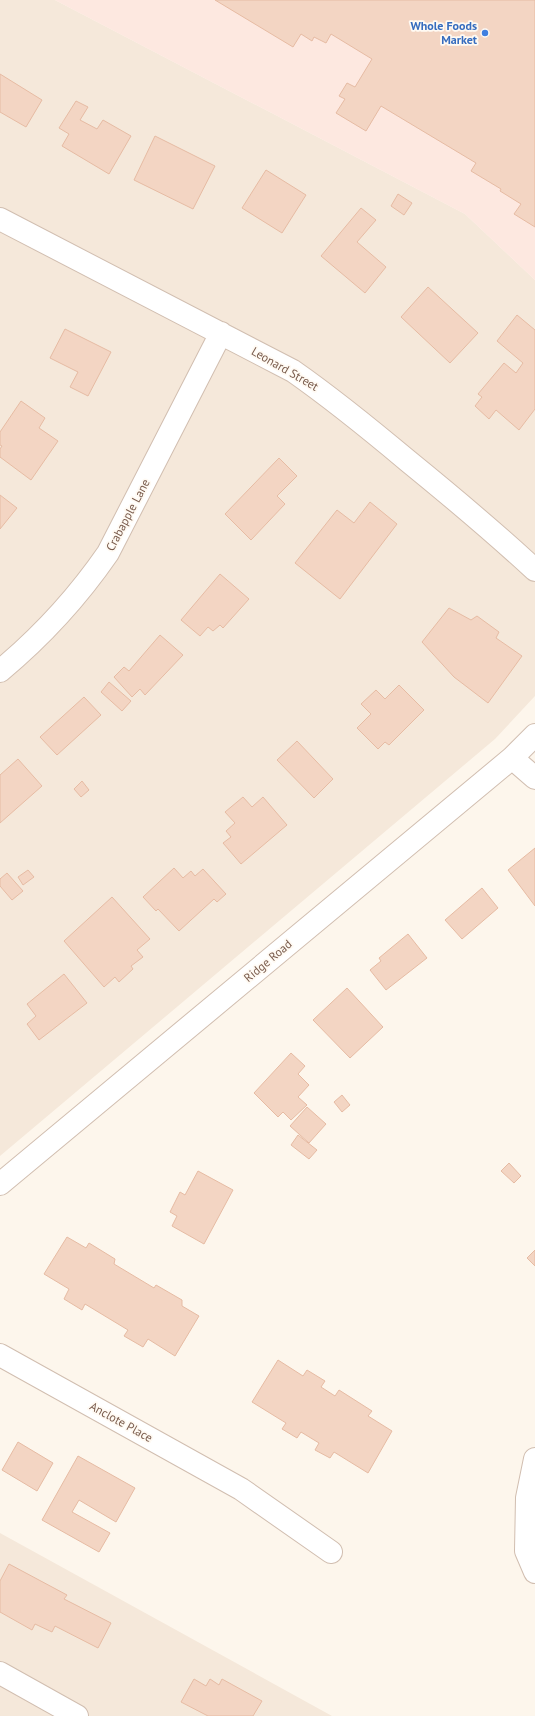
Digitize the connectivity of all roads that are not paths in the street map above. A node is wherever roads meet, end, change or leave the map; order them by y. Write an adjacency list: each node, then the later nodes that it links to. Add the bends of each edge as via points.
1 (0, 219): 2 (street, Leonard Street)
2 (221, 333): 3 (street, Leonard Street, via 293,371 328,396 486,525); 4 (street, Crabapple Lane, via 108,553 63,612)
3 (535, 570)
4 (0, 671)
5 (535, 735): 6 (street, Ridge Road)
6 (512, 758): 7 (street); 8 (street, Ridge Road)
7 (535, 778)
8 (0, 1184)
9 (0, 1355): 11 (street, Anclote Place, via 241,1489)
10 (535, 1460): 12 (street, via 527,1498 526,1551)
11 (331, 1552)
12 (535, 1572)
13 (0, 1674): 14 (street)
14 (77, 1716)

